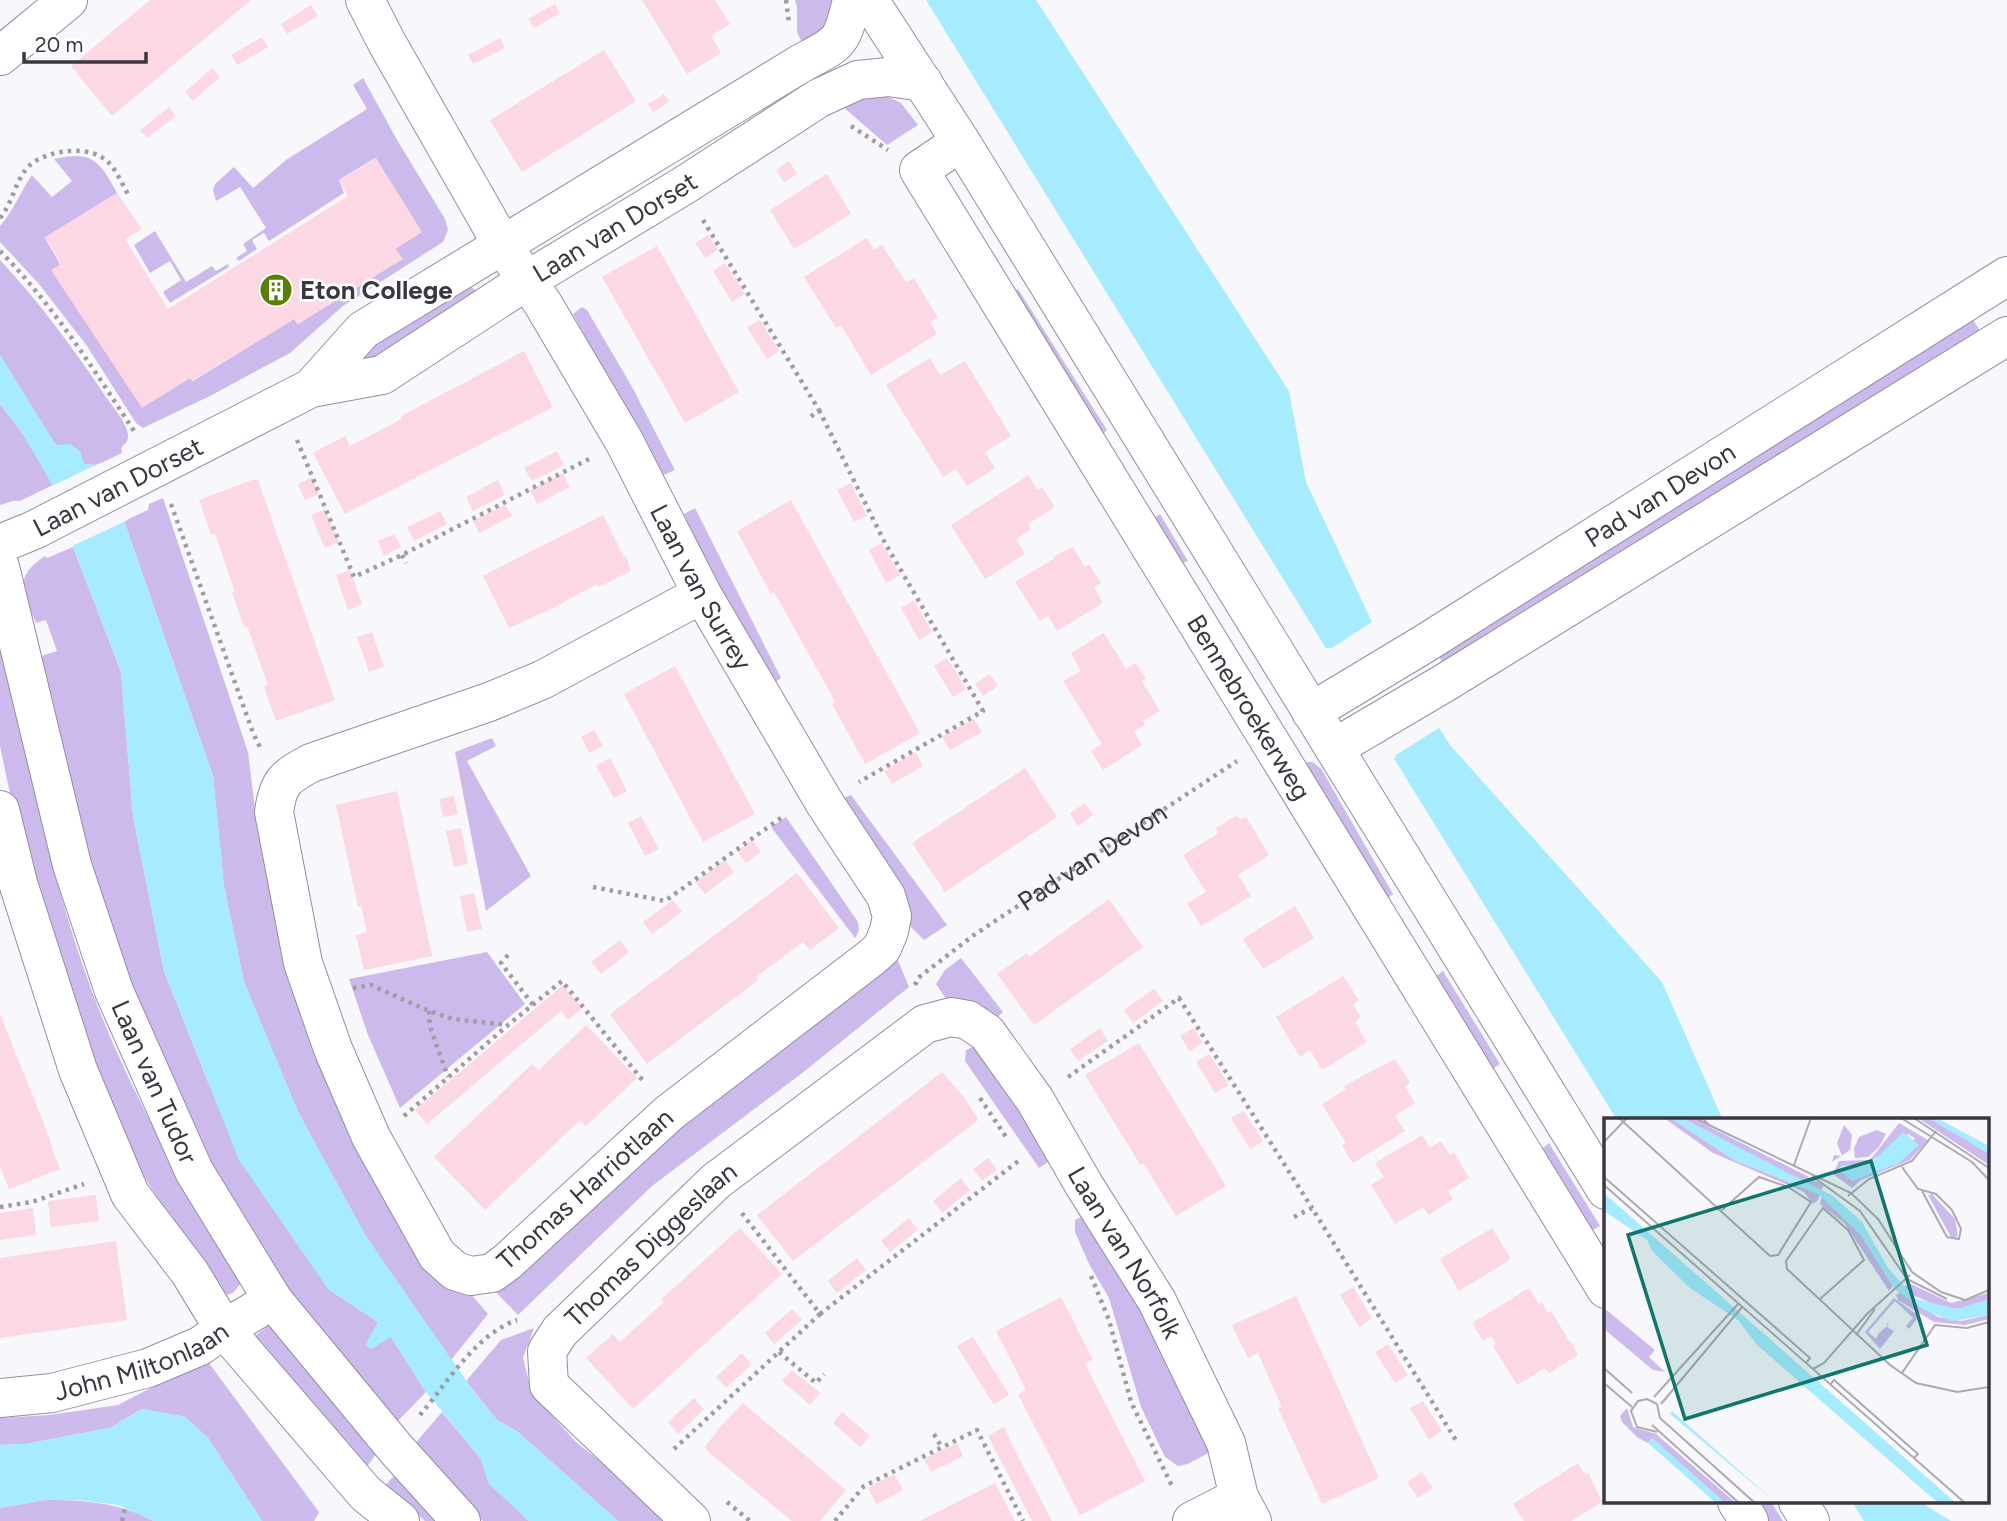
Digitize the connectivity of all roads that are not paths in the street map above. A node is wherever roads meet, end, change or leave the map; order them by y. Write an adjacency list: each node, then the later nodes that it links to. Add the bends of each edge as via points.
1 (68, 0): 5 (street)
2 (365, 0): 8 (street, Laan van Surrey)
3 (852, 0): 8 (street, Laan van Dorset, via 837,44)
4 (869, 0): 6 (street, Bennebroekerweg)
5 (0, 56)
6 (923, 82): 7 (street, Bennebroekerweg); 10 (street, Laan van Dorset, via 888,77 858,80 819,98)
7 (961, 142): 16 (street, Bennebroekerweg); 22 (street, Bennebroekerweg, via 919,170)
8 (503, 246): 10 (street, Laan van Surrey); 12 (street, Laan van Dorset, via 363,330)
9 (2007, 276): 16 (street, Pad van Devon)
10 (526, 281): 12 (street, Laan van Dorset, via 382,375); 15 (street, Laan van Surrey, via 624,441)
11 (2007, 336): 17 (street, Pad van Devon)
12 (297, 396): 13 (street, Laan van Dorset)
13 (17, 537)
14 (0, 567): 23 (street, Laan van Tudor, via 72,865 114,991 194,1171)
15 (702, 594): 19 (street, Laan van Surrey, via 824,802 886,896 892,916); 19 (street, Thomas Harriotlaan, via 542,680 311,763 285,779 276,791 274,813 314,997 371,1137 437,1255 456,1271 471,1276 492,1273 669,1113 872,957)
16 (1323, 705): 17 (street, Bennebroekerweg)
17 (1346, 741): 21 (street, Bennebroekerweg)
18 (0, 810): 24 (street, via 18,883 78,1070 130,1194 190,1273)
19 (889, 931)
20 (951, 1017): 28 (street, Laan van Norfolk, via 968,1020 987,1033 1035,1100 1157,1301 1226,1443); 31 (street, Thomas Diggeslaan, via 925,1024 716,1181 560,1331 547,1351 549,1385)
21 (1604, 1187)
22 (1604, 1286)
23 (273, 1300): 24 (street, John Miltonlaan); 30 (street, Laan van Tudor)
24 (224, 1329): 25 (street, John Miltonlaan, via 200,1346 148,1368 52,1393); 29 (street, via 366,1494)
25 (0, 1398)
26 (1738, 1504): 33 (street)
27 (1799, 1504): 34 (street)
28 (1245, 1509): 32 (street)
29 (400, 1521)
30 (461, 1521)
31 (691, 1521)
32 (1192, 1521)
33 (1749, 1521)
34 (1810, 1521)

